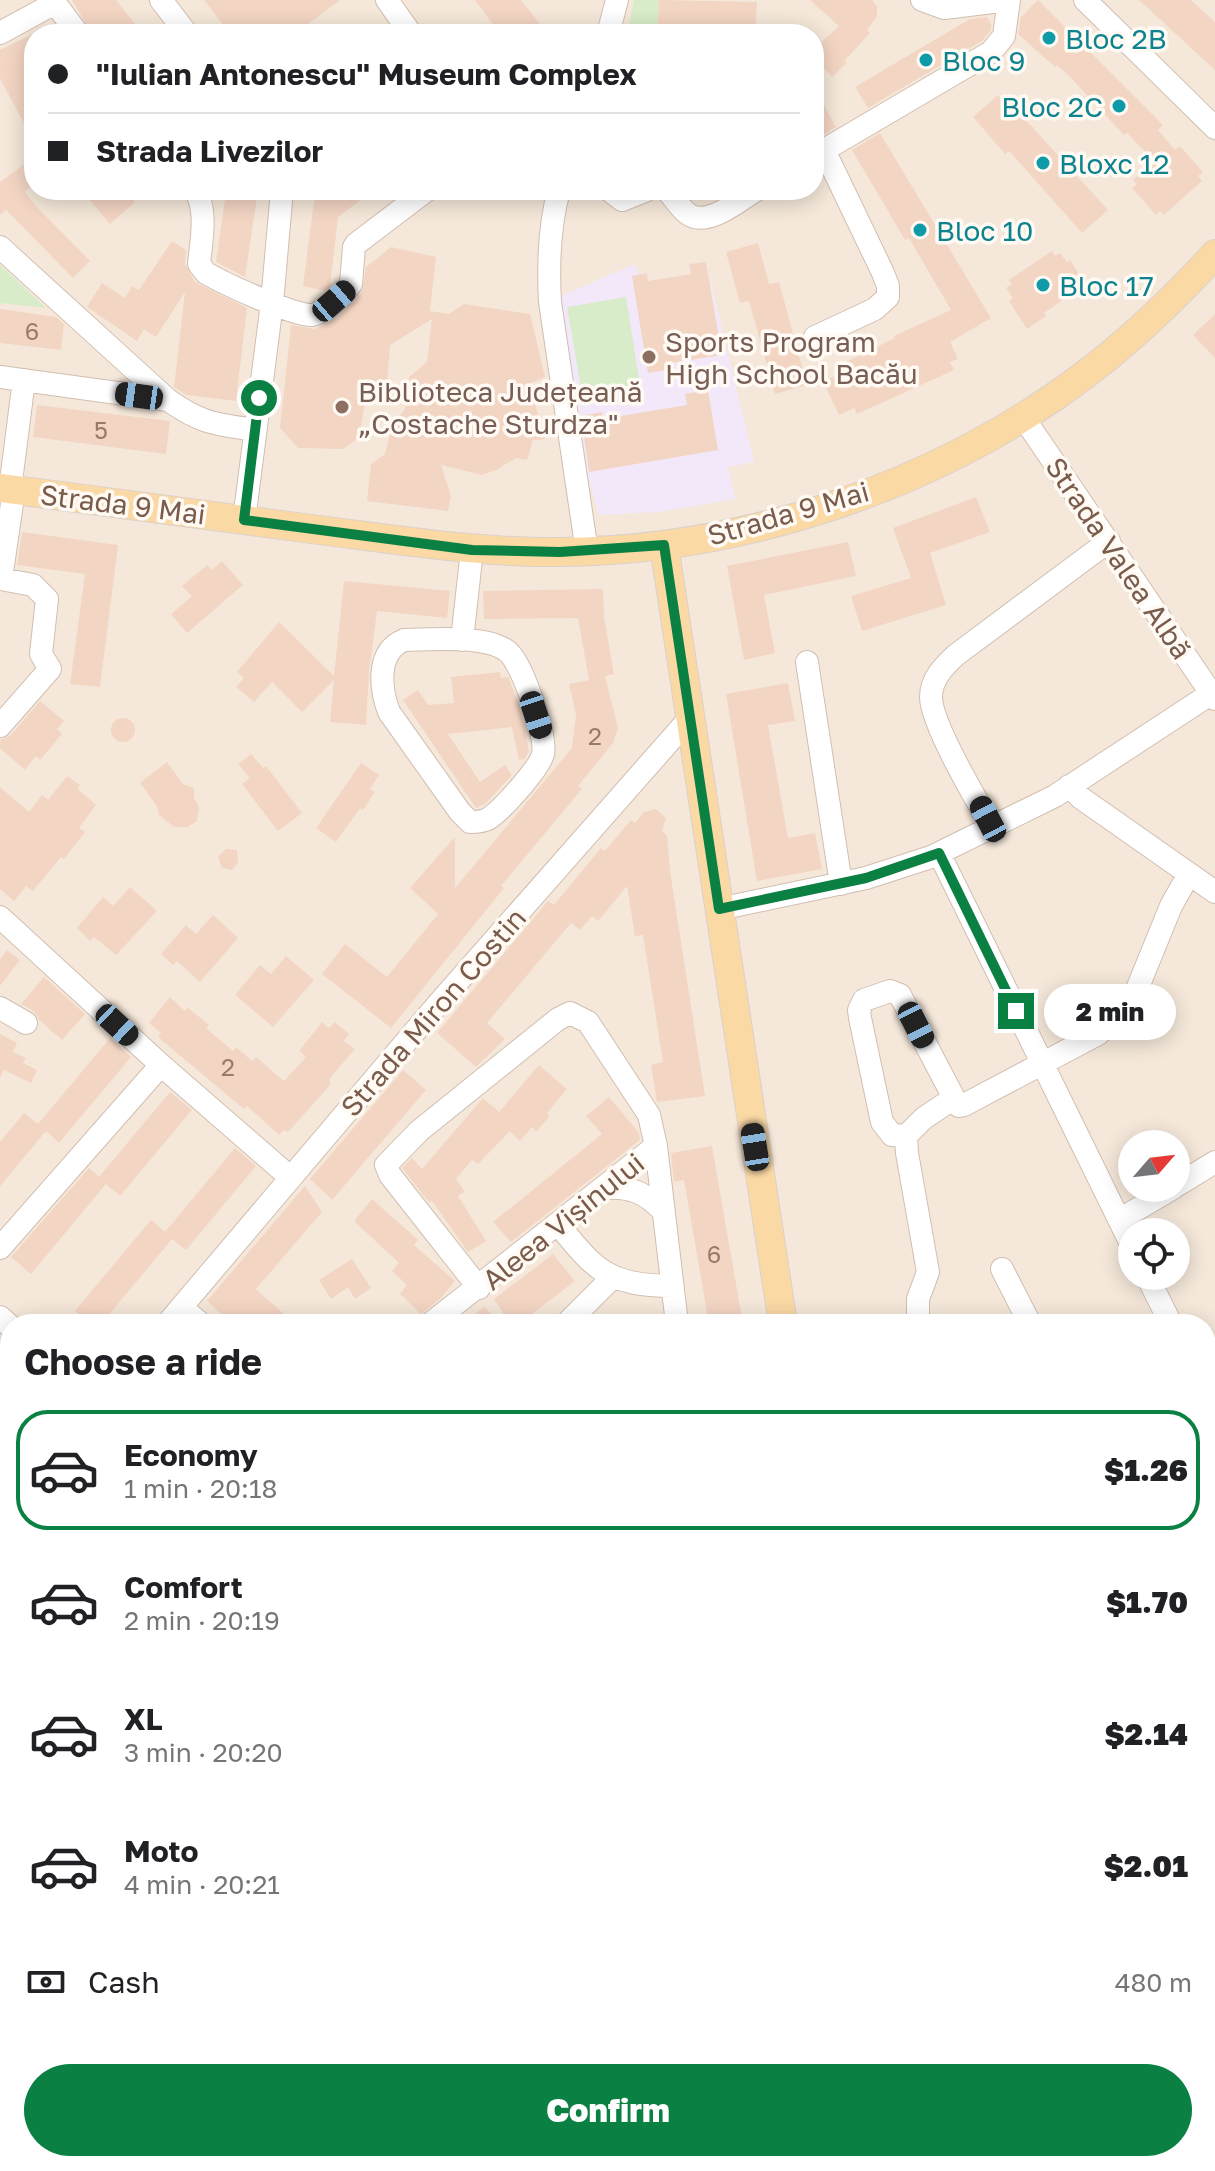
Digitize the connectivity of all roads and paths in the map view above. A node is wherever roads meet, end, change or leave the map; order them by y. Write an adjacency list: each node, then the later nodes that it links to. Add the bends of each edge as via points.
1 (161, 0): 9 (street)
2 (387, 0): 10 (street)
3 (617, 0): 11 (street)
4 (922, 0): 5 (street, via 944,8)
5 (1009, 0): 14 (street, via 1003,37 991,52)
6 (1085, 0): 13 (street)
7 (54, 2): 8 (street); 12 (street)
8 (70, 24)
9 (179, 24)
10 (398, 24)
11 (611, 24)
12 (0, 33)
13 (1215, 128)
14 (824, 150)
15 (824, 162): 25 (street, via 883,273 888,297 875,309)
16 (198, 200): 24 (street, via 199,264 217,280)
17 (281, 200): 24 (street)
18 (414, 200): 24 (street, via 356,244 351,284 320,313 306,315)
19 (556, 200): 36 (street, via 550,302)
20 (676, 200): 21 (street, via 691,217 706,218)
21 (739, 200)
22 (0, 247): 28 (street)
23 (1215, 254): 29 (main road, Strada 9 Mai, via 1129,340)
24 (272, 303): 30 (street)
25 (815, 337)
26 (0, 377): 27 (street)
27 (24, 380): 28 (street); 31 (street)
28 (168, 400): 30 (street, via 194,418)
29 (1023, 417): 33 (street, Strada Valea Albă); 34 (main road, Strada 9 Mai, via 945,459 860,495 781,520)
30 (255, 430): 32 (street)
31 (8, 489): 32 (main road, Strada 9 Mai); 41 (street, via 1,579 33,585 47,599 41,654 50,669)
32 (244, 520): 35 (main road, Strada 9 Mai)
33 (1109, 541): 39 (street, Strada Valea Albă); 43 (street, via 956,655 936,679 931,696 941,730)
34 (664, 545): 36 (main road, Strada 9 Mai); 40 (main road)
35 (472, 550): 36 (main road, Strada 9 Mai); 37 (street)
36 (587, 552)
37 (462, 640): 37 (street, via 508,651 522,674 543,736 537,765 482,822 470,822 460,812 383,697 386,654 393,645 404,640)
38 (807, 662): 46 (street)
39 (1214, 694): 42 (street)
40 (689, 719): 48 (main road); 59 (street, Strada Miron Costin)
41 (0, 726)
42 (1069, 786): 43 (street); 45 (street)
43 (992, 826): 44 (street)
44 (939, 853): 46 (street); 52 (street)
45 (1189, 874): 47 (street); 52 (street, via 1131,1004 1098,1034)
46 (841, 884): 48 (street)
47 (1215, 892)
48 (719, 909): 76 (main road)
49 (0, 917): 53 (street)
50 (0, 1008): 51 (street)
51 (26, 1023)
52 (1042, 1063): 54 (street, via 964,1105); 63 (street)
53 (161, 1065): 59 (street); 66 (street)
54 (954, 1098): 55 (street); 55 (street, via 900,995 890,991 864,1000 860,1018 882,1122 892,1135)
55 (906, 1136): 77 (street, via 928,1272)
56 (656, 1146): 60 (street, Aleea Vișinului); 62 (street, Aleea Vișinului); 70 (street, Aleea Vișinului, via 649,1115 588,1022 570,1013 558,1019 419,1131 386,1165)
57 (1215, 1162): 58 (street)
58 (1190, 1177)
59 (291, 1178): 72 (street, Strada Miron Costin)
60 (605, 1188): 62 (street, via 633,1189); 65 (street, Aleea Vișinului)
61 (1149, 1202): 64 (street)
62 (663, 1211): 69 (street, Aleea Vișinului)
63 (1118, 1218)
64 (1122, 1218)
65 (559, 1225): 68 (street, via 585,1259); 70 (street, Aleea Vișinului)
66 (0, 1248)
67 (1002, 1269): 78 (street)
68 (613, 1277): 69 (street); 74 (street)
69 (672, 1286): 75 (street, Aleea Vișinului)
70 (479, 1288): 73 (street, Aleea Vișinului)
71 (1154, 1290): 79 (street)
72 (176, 1314)
73 (444, 1314)
74 (576, 1314)
75 (676, 1314)
76 (781, 1314)
77 (918, 1314)
78 (1025, 1314)
79 (1166, 1314)

